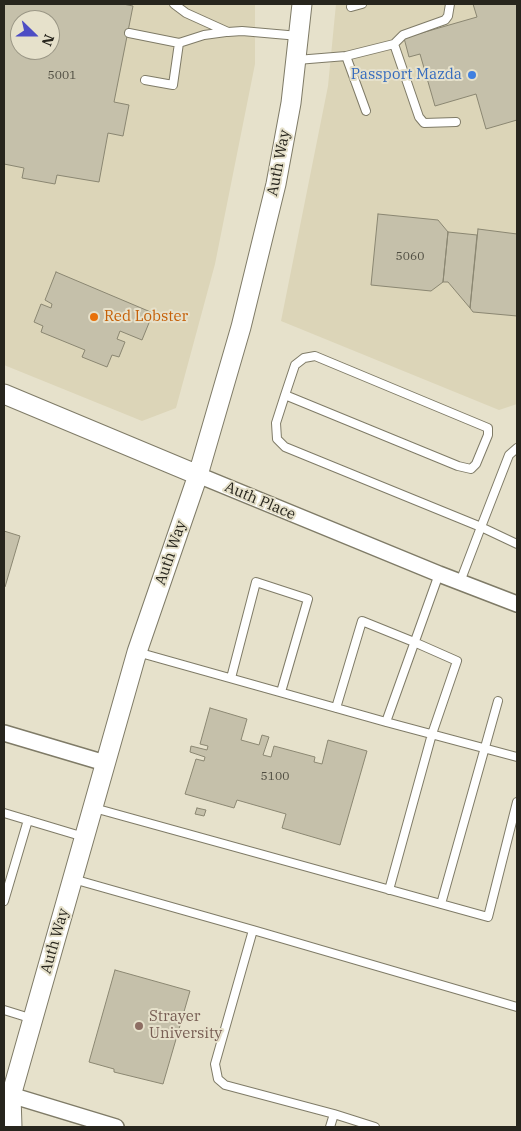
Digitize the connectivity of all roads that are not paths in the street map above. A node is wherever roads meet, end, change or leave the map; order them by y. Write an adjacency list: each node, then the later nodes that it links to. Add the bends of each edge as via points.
1 (174, 4): 6 (lane)
2 (302, 4): 8 (street, Auth Way)
3 (362, 4): 5 (lane)
4 (450, 4): 10 (lane, via 445,20 403,35)
5 (351, 8)
6 (228, 32): 8 (lane); 9 (lane)
7 (128, 33): 9 (lane)
8 (299, 36): 12 (street, Auth Way)
9 (179, 43): 13 (lane, via 173,85)
10 (394, 44): 11 (lane); 15 (lane, via 418,117 424,123)
11 (346, 56): 12 (lane); 14 (lane)
12 (297, 60): 19 (street, Auth Way, via 276,184 260,252)
13 (145, 80)
14 (366, 111)
15 (456, 122)
16 (4, 394): 19 (street, Auth Place)
17 (286, 395): 17 (lane, via 471,469 488,435 488,428 484,425 315,356 304,358 295,365); 20 (lane, via 276,423 277,439 285,447)
18 (517, 448): 20 (lane, via 509,455)
19 (198, 475): 22 (street, Auth Place); 26 (street, Auth Way)
20 (481, 527): 21 (lane); 23 (lane)
21 (517, 544)
22 (439, 574): 23 (street, Auth Place); 25 (lane)
23 (460, 582): 24 (street, Auth Place)
24 (517, 604)
25 (414, 642): 30 (lane, via 362,621); 31 (lane); 33 (lane, via 457,661)
26 (137, 652): 27 (lane); 36 (street, Auth Way)
27 (231, 678): 28 (lane); 28 (lane, via 256,582 308,599)
28 (280, 692): 30 (lane)
29 (498, 701): 34 (lane)
30 (336, 708): 31 (lane)
31 (386, 722): 33 (lane)
32 (4, 733): 36 (street)
33 (432, 734): 34 (lane); 43 (lane)
34 (484, 748): 35 (lane); 45 (lane)
35 (517, 757)
36 (105, 762): 38 (street, Auth Way)
37 (517, 802): 45 (lane, via 488,917)
38 (92, 808): 41 (street, Auth Way); 43 (lane)
39 (4, 813): 40 (lane)
40 (28, 820): 41 (lane); 44 (lane)
41 (84, 837): 42 (street, Auth Way)
42 (72, 879): 46 (lane); 49 (street, Auth Way)
43 (389, 890): 45 (lane)
44 (4, 901)
45 (441, 904)
46 (253, 930): 47 (lane); 51 (lane, via 214,1064 218,1079 225,1085)
47 (517, 1007)
48 (4, 1010): 49 (lane)
49 (33, 1019): 50 (street, Auth Way)
50 (6, 1100): 52 (street, Auth Way); 53 (street)
51 (334, 1114): 54 (lane); 55 (lane)
52 (12, 1127)
53 (116, 1127)
54 (330, 1127)
55 (375, 1127)

